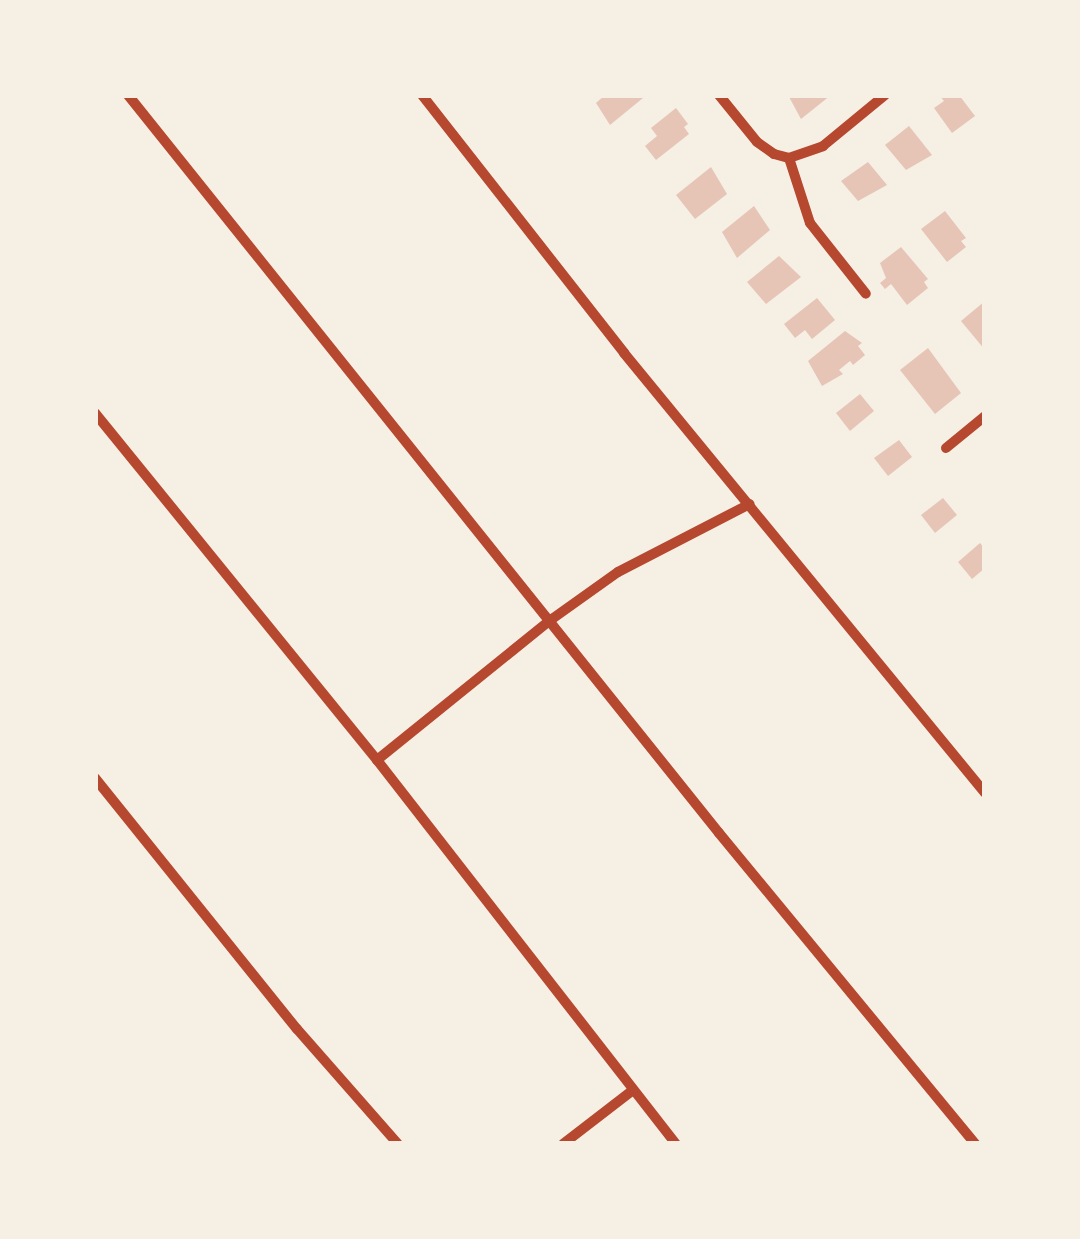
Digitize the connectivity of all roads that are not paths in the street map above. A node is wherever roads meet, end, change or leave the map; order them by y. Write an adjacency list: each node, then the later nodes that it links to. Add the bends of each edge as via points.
1 (128, 95): 11 (street)
2 (422, 95): 10 (street)
3 (718, 95): 5 (street, via 757,142)
4 (885, 95): 5 (street, via 823,146)
5 (789, 158): 6 (street, via 810,223)
6 (866, 294)
7 (95, 413): 12 (street)
8 (985, 416): 9 (street)
9 (946, 448)
10 (750, 504): 11 (street, via 618,572); 14 (street)
11 (552, 619): 12 (street); 19 (street)
12 (377, 760): 15 (street)
13 (95, 778): 16 (street, via 296,1029)
14 (985, 793)
15 (633, 1090): 17 (street); 18 (street)
16 (398, 1144)
17 (563, 1144)
18 (676, 1144)
19 (976, 1144)

